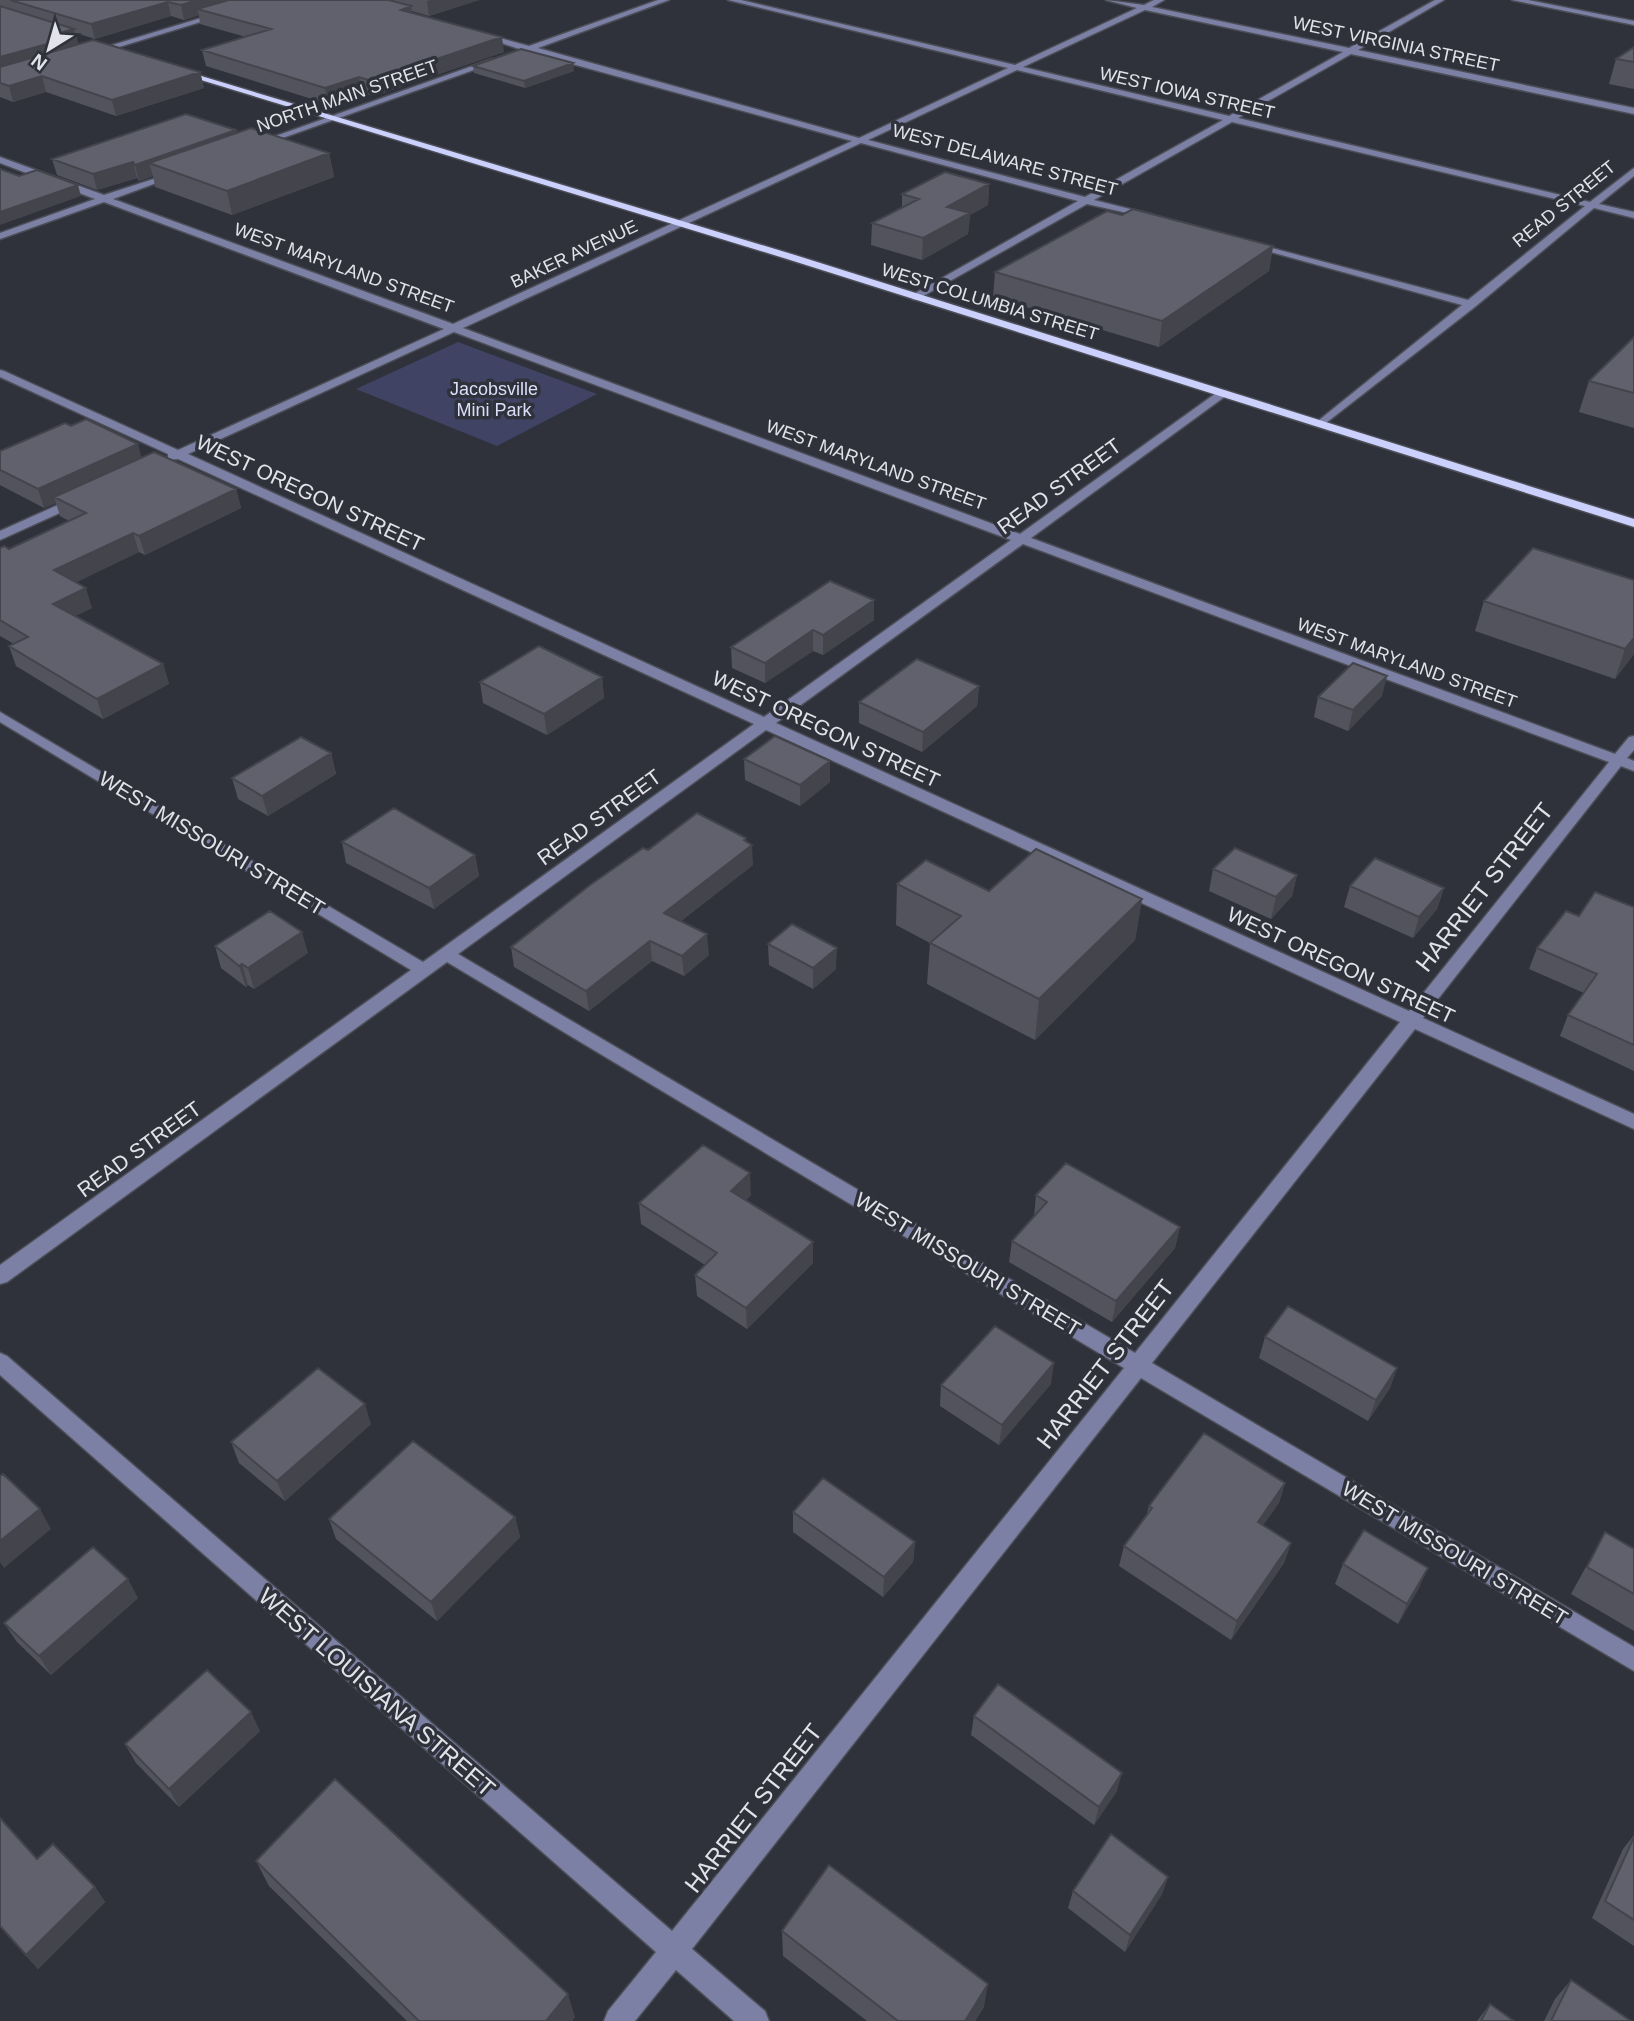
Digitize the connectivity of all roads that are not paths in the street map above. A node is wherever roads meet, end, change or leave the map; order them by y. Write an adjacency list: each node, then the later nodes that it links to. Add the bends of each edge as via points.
1 (268, 0): 12 (street)
2 (665, 0): 13 (street)
3 (732, 0): 20 (street, WEST IOWA STREET)
4 (1110, 0): 8 (street, WEST VIRGINIA STREET)
5 (1160, 0): 8 (street, BAKER AVENUE)
6 (1440, 0): 14 (street)
7 (1516, 0): 9 (street)
8 (1144, 7): 14 (street, WEST VIRGINIA STREET); 20 (street, BAKER AVENUE)
9 (1634, 23)
10 (470, 32): 13 (street, WEST DELAWARE STREET)
11 (93, 44): 12 (main road)
12 (106, 48): 15 (main road); 17 (street)
13 (529, 48): 16 (street); 24 (street, WEST DELAWARE STREET)
14 (1351, 51): 21 (street, WEST VIRGINIA STREET); 23 (street)
15 (119, 52)
16 (516, 53)
17 (79, 57)
18 (503, 58): 22 (street, NORTH MAIN STREET)
19 (171, 68): 22 (main road, WEST COLUMBIA STREET)
20 (1015, 68): 23 (street, WEST IOWA STREET); 24 (street, BAKER AVENUE)
21 (1634, 111)
22 (335, 118): 25 (street, NORTH MAIN STREET); 34 (main road, WEST COLUMBIA STREET)
23 (1229, 119): 30 (street); 31 (street, WEST IOWA STREET)
24 (861, 139): 30 (street, WEST DELAWARE STREET); 34 (street, BAKER AVENUE)
25 (252, 146)
26 (0, 160): 29 (street, WEST MARYLAND STREET)
27 (188, 169): 29 (street)
28 (1634, 171): 31 (street, READ STREET)
29 (105, 198): 35 (street); 39 (street, WEST MARYLAND STREET)
30 (1084, 199): 33 (street, WEST DELAWARE STREET); 37 (street)
31 (1593, 205): 32 (street, WEST IOWA STREET); 38 (street, READ STREET)
32 (1634, 215)
33 (1164, 220)
34 (682, 224): 37 (main road, WEST COLUMBIA STREET); 39 (street, BAKER AVENUE)
35 (0, 236)
36 (1243, 242): 38 (street)
37 (916, 297): 41 (main road, WEST COLUMBIA STREET)
38 (1472, 304): 42 (street, READ STREET)
39 (456, 328): 43 (street, BAKER AVENUE); 47 (street, WEST MARYLAND STREET)
40 (0, 373): 43 (street, WEST OREGON STREET)
41 (1223, 393): 42 (main road, WEST COLUMBIA STREET); 47 (street, READ STREET)
42 (1322, 423): 45 (main road, WEST COLUMBIA STREET)
43 (172, 457): 49 (street, WEST OREGON STREET)
44 (96, 492): 46 (street)
45 (1634, 523)
46 (0, 536)
47 (1022, 538): 49 (street, READ STREET); 51 (street, WEST MARYLAND STREET)
48 (0, 716): 53 (street, WEST MISSOURI STREET)
49 (765, 724): 52 (street, READ STREET); 54 (street, WEST OREGON STREET)
50 (1634, 740): 51 (street, HARRIET STREET)
51 (1626, 763): 54 (street, HARRIET STREET)
52 (446, 954): 53 (street, READ STREET); 58 (street, WEST MISSOURI STREET)
53 (424, 970): 56 (street, READ STREET)
54 (1412, 1020): 55 (street, WEST OREGON STREET); 58 (street, HARRIET STREET)
55 (1634, 1122)
56 (0, 1276)
57 (0, 1362): 60 (street, WEST LOUISIANA STREET)
58 (1138, 1365): 59 (street, WEST MISSOURI STREET); 60 (street, HARRIET STREET)
59 (1634, 1660)
60 (674, 1950): 61 (street, HARRIET STREET); 62 (street, WEST LOUISIANA STREET)
61 (618, 2021)
62 (755, 2021)

